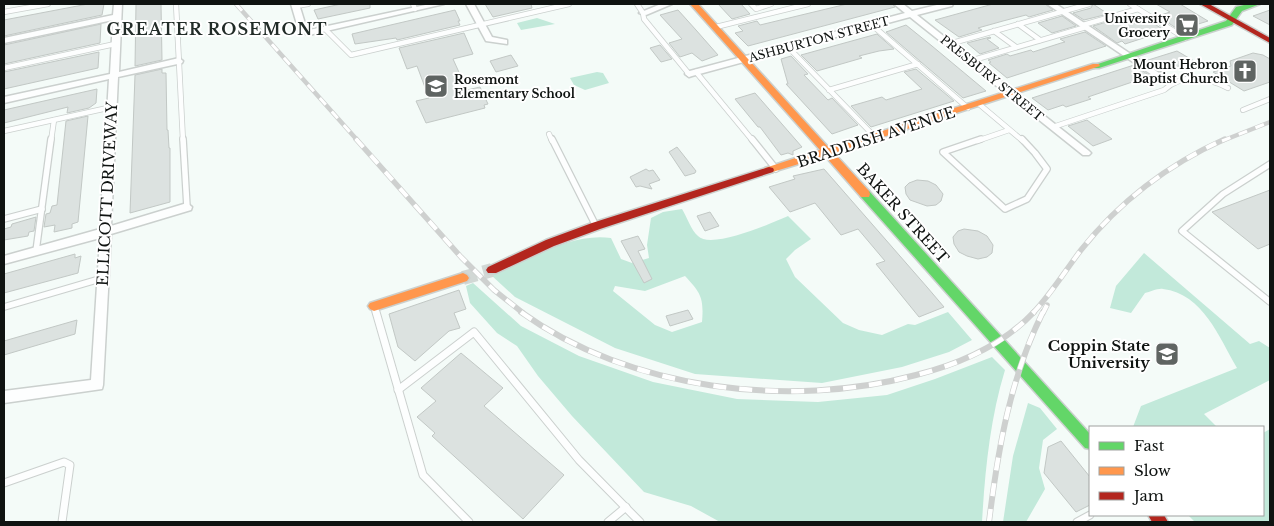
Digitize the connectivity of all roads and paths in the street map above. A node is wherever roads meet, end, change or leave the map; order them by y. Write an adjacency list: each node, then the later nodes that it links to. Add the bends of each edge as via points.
1 (48, 4): 26 (lane)
2 (118, 4): 29 (street, ELLICOTT DRIVEWAY)
3 (176, 4): 50 (lane)
4 (308, 4): 22 (lane)
5 (440, 4): 23 (street)
6 (470, 4): 31 (street)
7 (569, 4): 31 (lane)
8 (637, 4): 27 (lane)
9 (668, 4): 27 (street)
10 (694, 4): 35 (street, BAKER STREET)
11 (750, 4): 12 (lane, via 756,9)
12 (771, 4)
13 (808, 4): 35 (lane)
14 (898, 4): 28 (street, PRESBURY STREET)
15 (949, 4): 28 (street, ASHBURTON STREET)
16 (1051, 4): 25 (street)
17 (1089, 4): 25 (lane)
18 (1130, 4): 24 (lane)
19 (1204, 4): 30 (street)
20 (1217, 4): 30 (street)
21 (1256, 4): 30 (street, BRADDISH AVENUE, via 1240,8)
22 (296, 5): 36 (street, via 305,33)
23 (414, 6): 36 (street)
24 (1138, 8): 34 (lane); 39 (lane)
25 (1063, 11): 32 (lane); 34 (street)
26 (4, 12)
27 (643, 13): 54 (lane, via 644,19)
28 (912, 14): 33 (street, ASHBURTON STREET); 45 (street, PRESBURY STREET)
29 (117, 17): 40 (street); 44 (street, ELLICOTT DRIVEWAY)
30 (1233, 17): 38 (street); 39 (street, BRADDISH AVENUE, via 1229,24); 43 (street)
31 (481, 24): 36 (lane, via 351,55); 42 (street, via 489,39)
32 (1018, 24): 37 (lane); 41 (lane)
33 (872, 25): 46 (street, ASHBURTON STREET); 52 (lane)
34 (1084, 26): 41 (lane); 48 (street)
35 (716, 27): 49 (street, BAKER STREET)
36 (325, 29)
37 (994, 31): 45 (lane); 47 (lane)
38 (1270, 34)
39 (1185, 38): 48 (street, BRADDISH AVENUE)
40 (4, 40)
41 (1040, 40): 47 (lane)
42 (504, 42)
43 (1270, 42)
44 (115, 44): 53 (lane); 55 (street, ELLICOTT DRIVEWAY)
45 (949, 44): 51 (street, PRESBURY STREET)
46 (788, 47): 49 (street, ASHBURTON STREET); 58 (lane)
47 (1016, 47): 51 (lane)
48 (1129, 56): 56 (street); 59 (street, BRADDISH AVENUE)
49 (744, 59): 54 (street, ASHBURTON STREET); 71 (street, BAKER STREET)
50 (179, 61): 55 (street); 75 (lane)
51 (970, 61): 59 (street, PRESBURY STREET)
52 (918, 64): 58 (lane); 62 (lane)
53 (4, 68)
54 (693, 73): 74 (lane)
55 (114, 76): 61 (street); 63 (street, ELLICOTT DRIVEWAY)
56 (1170, 83): 57 (lane, via 1210,80); 66 (lane, via 1164,90)
57 (1228, 88)
58 (829, 90): 70 (lane)
59 (1011, 94): 62 (street, BRADDISH AVENUE); 66 (street, PRESBURY STREET)
60 (1270, 99): 64 (lane)
61 (4, 100)
62 (973, 106): 67 (lane); 70 (street, BRADDISH AVENUE)
63 (112, 107): 65 (lane); 79 (street, ELLICOTT DRIVEWAY)
64 (1244, 110)
65 (54, 120): 68 (lane); 76 (lane)
66 (1053, 127): 72 (street, PRESBURY STREET)
67 (1009, 130): 67 (lane, via 943,152 1005,209 1027,199 1047,169 1043,159)
68 (4, 132)
69 (549, 134): 78 (lane)
70 (875, 138): 71 (street, BRADDISH AVENUE)
71 (828, 153): 74 (street, BRADDISH AVENUE); 90 (street, BAKER STREET)
72 (1086, 153)
73 (1270, 164): 85 (lane, via 1209,205 1182,231)
74 (776, 169): 78 (street, BRADDISH AVENUE)
75 (187, 207): 79 (street)
76 (42, 209): 77 (lane); 80 (lane)
77 (4, 219)
78 (596, 226): 82 (street, BRADDISH AVENUE)
79 (105, 232): 80 (street); 83 (street, ELLICOTT DRIVEWAY)
80 (36, 251): 81 (street)
81 (4, 260)
82 (492, 270)
83 (103, 278): 87 (lane); 89 (street, ELLICOTT DRIVEWAY, via 97,385)
84 (463, 278): 86 (street)
85 (1270, 302)
86 (374, 306): 88 (lane)
87 (4, 307)
88 (398, 390): 92 (lane, via 474,332 580,460); 95 (lane, via 423,476)
89 (4, 397)
90 (1089, 442)
91 (4, 483): 94 (lane, via 64,462 70,465)
92 (626, 507): 96 (lane); 97 (lane)
93 (1089, 516): 98 (lane)
94 (62, 522)
95 (469, 522)
96 (608, 522)
97 (640, 522)
98 (1077, 522)

